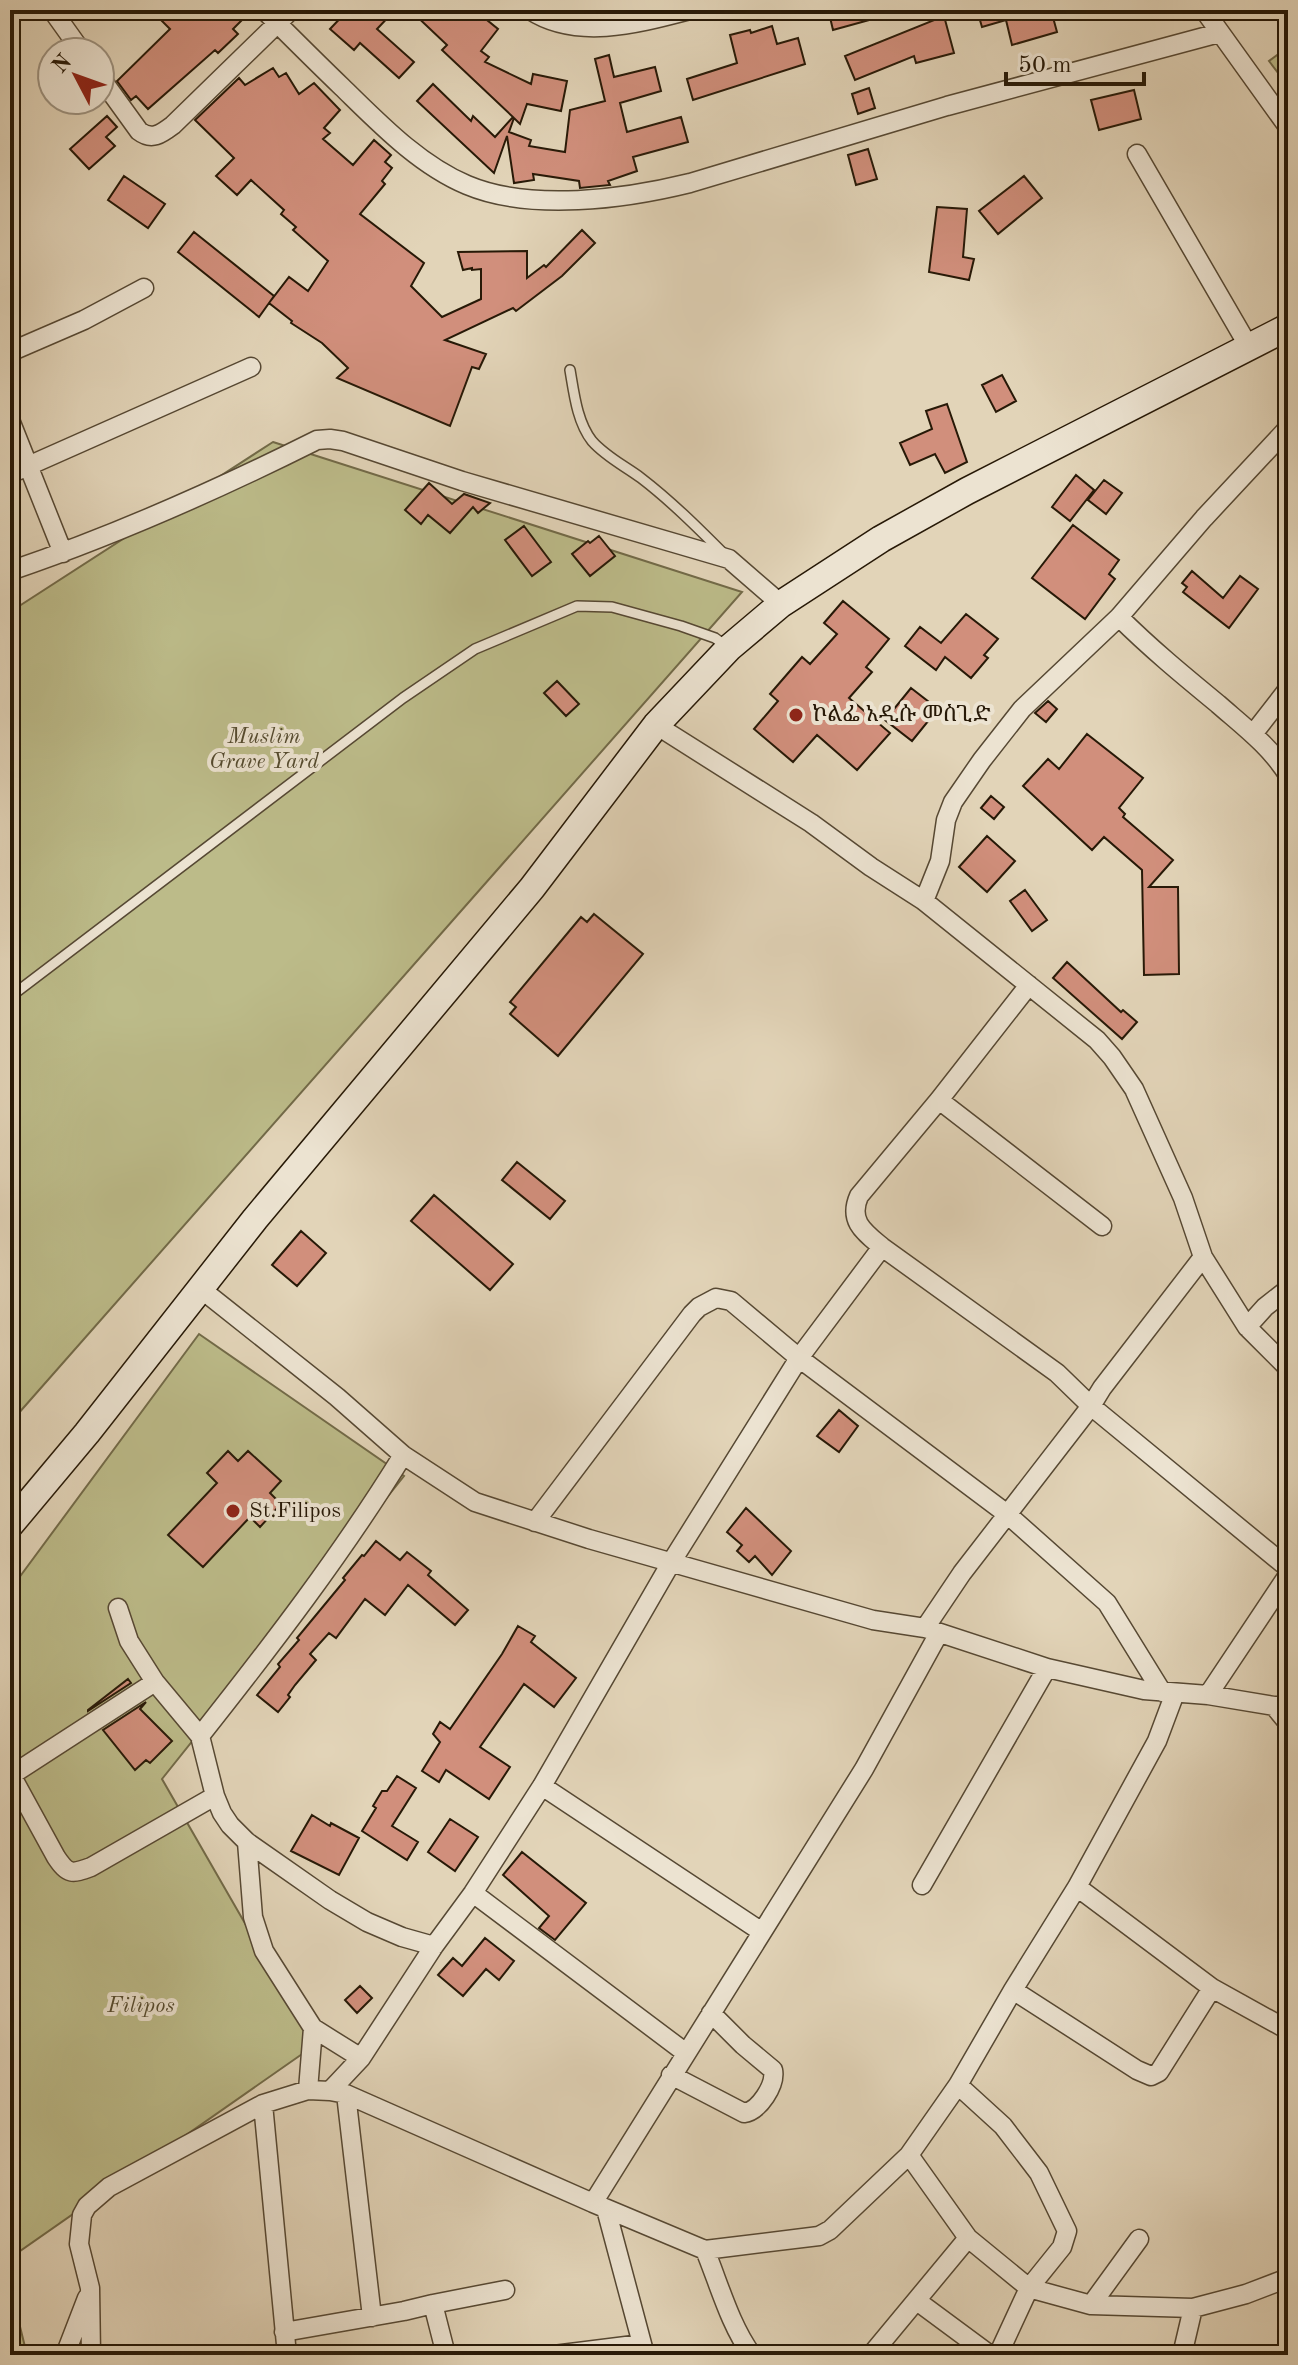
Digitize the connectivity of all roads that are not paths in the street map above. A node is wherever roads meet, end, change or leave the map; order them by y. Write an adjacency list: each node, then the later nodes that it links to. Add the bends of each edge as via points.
1 (52, 10): 8 (street)
2 (291, 10): 6 (street)
3 (690, 10): 5 (street, via 616,26 557,24)
4 (1204, 10): 7 (street)
5 (532, 11)
6 (271, 17): 7 (street, via 372,116 440,171 486,192 578,200 690,183); 9 (street, via 173,125 154,137 139,131)
7 (1219, 33): 10 (street)
8 (71, 36)
9 (116, 99)
10 (1288, 127)
11 (1137, 154): 14 (street)
12 (144, 288): 15 (street)
13 (1288, 327): 14 (street)
14 (1249, 347): 25 (street, via 925,514)
15 (10, 352)
16 (251, 367): 20 (street)
17 (570, 370): 23 (lane, via 591,439 686,516)
18 (10, 420): 20 (street)
19 (1288, 428): 26 (street)
20 (28, 467): 21 (street); 22 (street)
21 (10, 474)
22 (63, 553): 23 (street, via 174,509 317,440 330,439); 24 (street)
23 (729, 559): 25 (street)
24 (10, 571)
25 (781, 604): 27 (street)
26 (1119, 617): 30 (street); 32 (street, via 1022,709 953,802 940,861)
27 (729, 648): 29 (street); 34 (lane, via 704,634 612,607 577,606 475,649)
28 (1288, 689): 30 (street)
29 (656, 725): 32 (street); 39 (street, via 532,888)
30 (1253, 734): 31 (street)
31 (1285, 767)
32 (924, 901): 33 (street)
33 (1029, 985): 35 (street); 38 (street, via 1097,1040 1134,1089)
34 (10, 997)
35 (939, 1100): 36 (street); 37 (street, via 859,1196 854,1213 860,1228)
36 (1102, 1226)
37 (882, 1247): 42 (street); 44 (street, via 1057,1373)
38 (1203, 1257): 41 (street); 44 (street)
39 (201, 1289): 45 (street); 48 (street)
40 (1288, 1289): 41 (street)
41 (1247, 1327): 43 (street)
42 (799, 1358): 46 (street); 47 (street, via 731,1301 707,1301); 49 (street)
43 (1288, 1368)
44 (1091, 1406): 46 (street); 50 (street)
45 (403, 1455): 47 (street, via 475,1502); 60 (street, via 295,1616)
46 (1007, 1514): 53 (street, via 962,1573); 56 (street, via 1107,1603)
47 (535, 1522): 49 (street)
48 (10, 1525)
49 (672, 1561): 53 (street, via 873,1620); 62 (street)
50 (1288, 1568)
51 (1288, 1575): 57 (street)
52 (118, 1608): 55 (street, via 129,1641)
53 (932, 1630): 54 (street); 68 (street, via 864,1769)
54 (1047, 1668): 56 (street); 65 (street)
55 (155, 1682): 60 (street); 61 (street)
56 (1169, 1692): 57 (street); 66 (street, via 1157,1741)
57 (1208, 1695): 58 (street)
58 (1281, 1706): 59 (street)
59 (1288, 1723)
60 (200, 1736): 63 (street)
61 (11, 1775): 63 (street, via 61,1865 76,1873)
62 (542, 1786): 67 (street); 68 (street)
63 (215, 1796): 64 (street, via 230,1825)
64 (247, 1842): 69 (street, via 367,1922); 73 (street, via 253,1917 264,1951)
65 (922, 1885)
66 (1077, 1887): 70 (street); 71 (street)
67 (473, 1893): 69 (street); 75 (street)
68 (762, 1932): 72 (street)
69 (434, 1946): 76 (street)
70 (1212, 1988): 71 (street, via 1159,2072 1151,2076); 74 (street)
71 (1013, 1990): 78 (street)
72 (711, 2013): 75 (street); 77 (street, via 773,2070 774,2080 756,2109 744,2113)
73 (313, 2028): 76 (street); 79 (street)
74 (1288, 2030)
75 (686, 2053): 77 (street)
76 (361, 2058): 80 (street)
77 (671, 2075): 83 (street)
78 (958, 2085): 82 (street); 89 (street, via 1003,2126 1039,2173 1067,2231 1062,2247)
79 (308, 2090): 80 (street); 81 (street)
80 (338, 2092): 83 (street); 95 (street)
81 (263, 2104): 88 (street, via 109,2187 87,2206 79,2244); 96 (street)
82 (909, 2155): 84 (street); 86 (street, via 819,2236)
83 (600, 2206): 86 (street); 97 (street)
84 (968, 2238): 89 (street); 91 (street)
85 (1139, 2239): 93 (street)
86 (705, 2250): 103 (street)
87 (1288, 2278): 94 (street)
88 (90, 2288): 98 (street); 99 (street)
89 (1029, 2288): 93 (street); 106 (street)
90 (505, 2290): 92 (street)
91 (917, 2301): 104 (street); 105 (street)
92 (433, 2304): 95 (street); 101 (street)
93 (1091, 2305): 94 (street)
94 (1193, 2308): 107 (street)
95 (372, 2317): 96 (street)
96 (284, 2332): 100 (street)
97 (644, 2350): 102 (street)
98 (65, 2355)
99 (91, 2355)
100 (287, 2355)
101 (446, 2355)
102 (554, 2355)
103 (752, 2355)
104 (871, 2355)
105 (990, 2355)
106 (998, 2355)
107 (1182, 2355)

